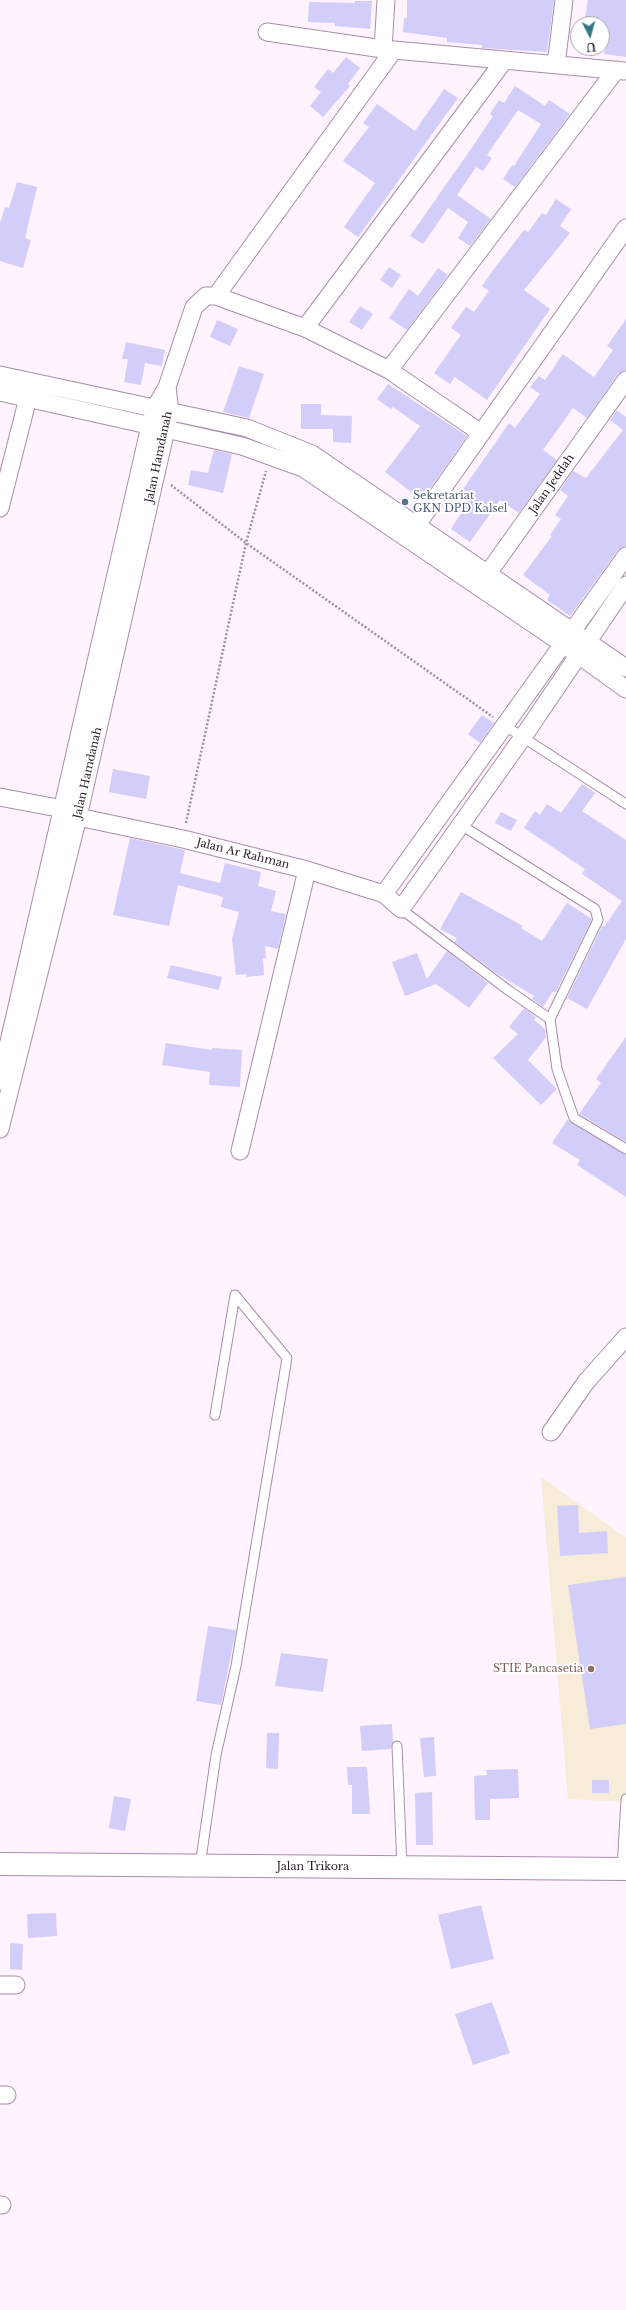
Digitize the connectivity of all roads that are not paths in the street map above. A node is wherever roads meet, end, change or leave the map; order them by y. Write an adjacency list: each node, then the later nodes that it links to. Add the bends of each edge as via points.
1 (386, 0): 4 (street)
2 (564, 0): 6 (street)
3 (267, 32): 4 (street)
4 (388, 50): 5 (street); 9 (street)
5 (503, 62): 6 (street); 10 (street)
6 (556, 65): 7 (street)
7 (621, 71): 11 (street)
8 (626, 228): 18 (street)
9 (216, 296): 10 (street); 16 (street, Jalan Hamdanah, via 206,296 194,307 167,387)
10 (305, 328): 11 (street)
11 (388, 370): 18 (street)
12 (0, 375): 16 (street)
13 (626, 380): 22 (street, Jalan Jeddah)
14 (0, 392): 15 (street)
15 (28, 398): 17 (street); 19 (street)
16 (163, 410): 17 (street, Jalan Hamdanah); 20 (street, via 247,428 312,454)
17 (158, 427): 20 (street, via 242,446 303,468); 36 (street, Jalan Hamdanah); 36 (street, Jalan Hamdanah, via 156,473)
18 (481, 433): 20 (street)
19 (0, 508)
20 (412, 531): 22 (street); 24 (street)
21 (626, 556): 25 (street)
22 (488, 574): 24 (street, Jalan Jeddah); 25 (street)
23 (626, 585): 26 (street)
24 (478, 588): 25 (street)
25 (568, 638): 26 (street); 27 (street); 30 (street)
26 (588, 641): 27 (street); 28 (street)
27 (577, 655): 29 (street); 31 (street)
28 (626, 668)
29 (626, 689)
30 (504, 725): 31 (lane); 32 (street)
31 (523, 737): 33 (street); 35 (lane)
32 (467, 778): 33 (street); 39 (street)
33 (487, 788): 37 (street)
34 (0, 797): 36 (street, Jalan Ar Rahman)
35 (626, 804)
36 (70, 813): 38 (street, Jalan Ar Rahman); 42 (street, Jalan Hamdanah); 43 (street, Jalan Hamdanah)
37 (461, 825): 40 (street); 41 (lane, via 595,909 598,920)
38 (307, 870): 39 (street, Jalan Ar Rahman); 45 (street)
39 (384, 894): 40 (street, Jalan Ar Rahman)
40 (401, 909): 41 (lane)
41 (550, 1019): 44 (lane, via 557,1069 574,1118)
42 (0, 1077)
43 (0, 1129)
44 (626, 1149)
45 (240, 1151)
46 (626, 1337): 48 (street, via 586,1382)
47 (215, 1415): 52 (lane, via 235,1295 287,1358 236,1666 216,1755)
48 (551, 1432)
49 (397, 1746): 53 (lane)
50 (626, 1799): 54 (lane)
51 (0, 1864): 52 (main road, Jalan Trikora)
52 (200, 1866): 53 (main road, Jalan Trikora)
53 (402, 1868): 54 (main road, Jalan Trikora)
54 (624, 1869)

